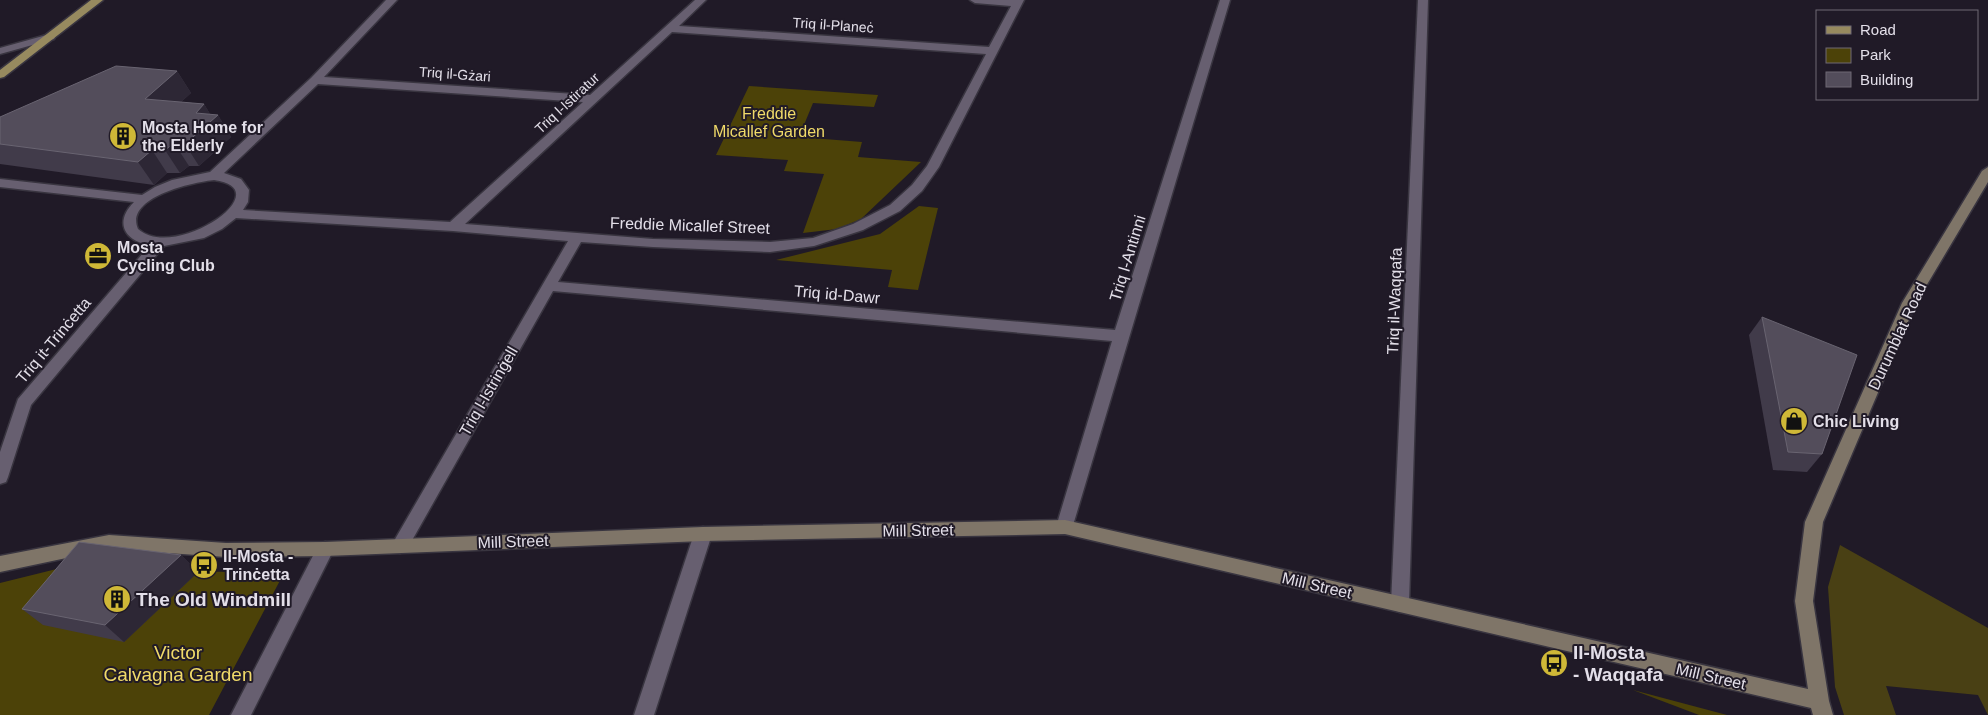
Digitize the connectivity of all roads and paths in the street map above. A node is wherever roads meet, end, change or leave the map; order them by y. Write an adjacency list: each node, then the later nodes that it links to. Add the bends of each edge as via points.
1 (98, 0): 9 (main road)
2 (392, 0): 13 (street)
3 (701, 0): 8 (street, Triq l-Istiratur)
4 (975, 0): 7 (street)
5 (1225, 0): 24 (street, Triq l-Antinni)
6 (1423, 0): 31 (street, Triq il-Waqqafa)
7 (1018, 1): 11 (street, Freddie Micallef Street)
8 (670, 29): 11 (street, Triq il-Planeċ); 14 (street, Triq l-Istiratur)
9 (50, 37): 10 (street); 12 (main road)
10 (0, 51)
11 (994, 51): 21 (street, Freddie Micallef Street, via 933,167 917,188 895,208 858,228 814,242 770,247)
12 (0, 75)
13 (315, 80): 14 (street, Triq il-Gżari); 16 (street)
14 (594, 98): 20 (street, Triq l-Istiratur)
15 (1988, 171): 32 (street, Durumblat Road, via 1909,303 1814,522 1804,600)
16 (214, 176): 18 (street, via 178,182); 19 (street, via 229,178 239,184 243,193 241,203)
17 (0, 183): 18 (street)
18 (145, 199): 22 (street, via 134,209 129,228 134,236)
19 (232, 214): 20 (street, Freddie Micallef Street); 22 (street, via 200,234)
20 (453, 227): 21 (street, Freddie Micallef Street)
21 (577, 237): 23 (street, Triq l-Istrinġell)
22 (160, 242): 25 (street, Triq it-Trinċetta, via 24,402)
23 (549, 286): 24 (street, Triq id-Dawr); 28 (street, Triq l-Istrinġell)
24 (1122, 336): 26 (street, Triq l-Antinni)
25 (0, 477)
26 (1065, 527): 27 (street, Mill Street); 31 (street, Mill Street)
27 (703, 534): 28 (street, Mill Street); 34 (street)
28 (400, 546): 29 (street, Mill Street)
29 (325, 548): 30 (street, Mill Street, via 226,550 109,542); 33 (street)
30 (0, 564)
31 (1400, 604): 32 (street, Mill Street)
32 (1821, 708)
33 (241, 715)
34 (644, 715)

